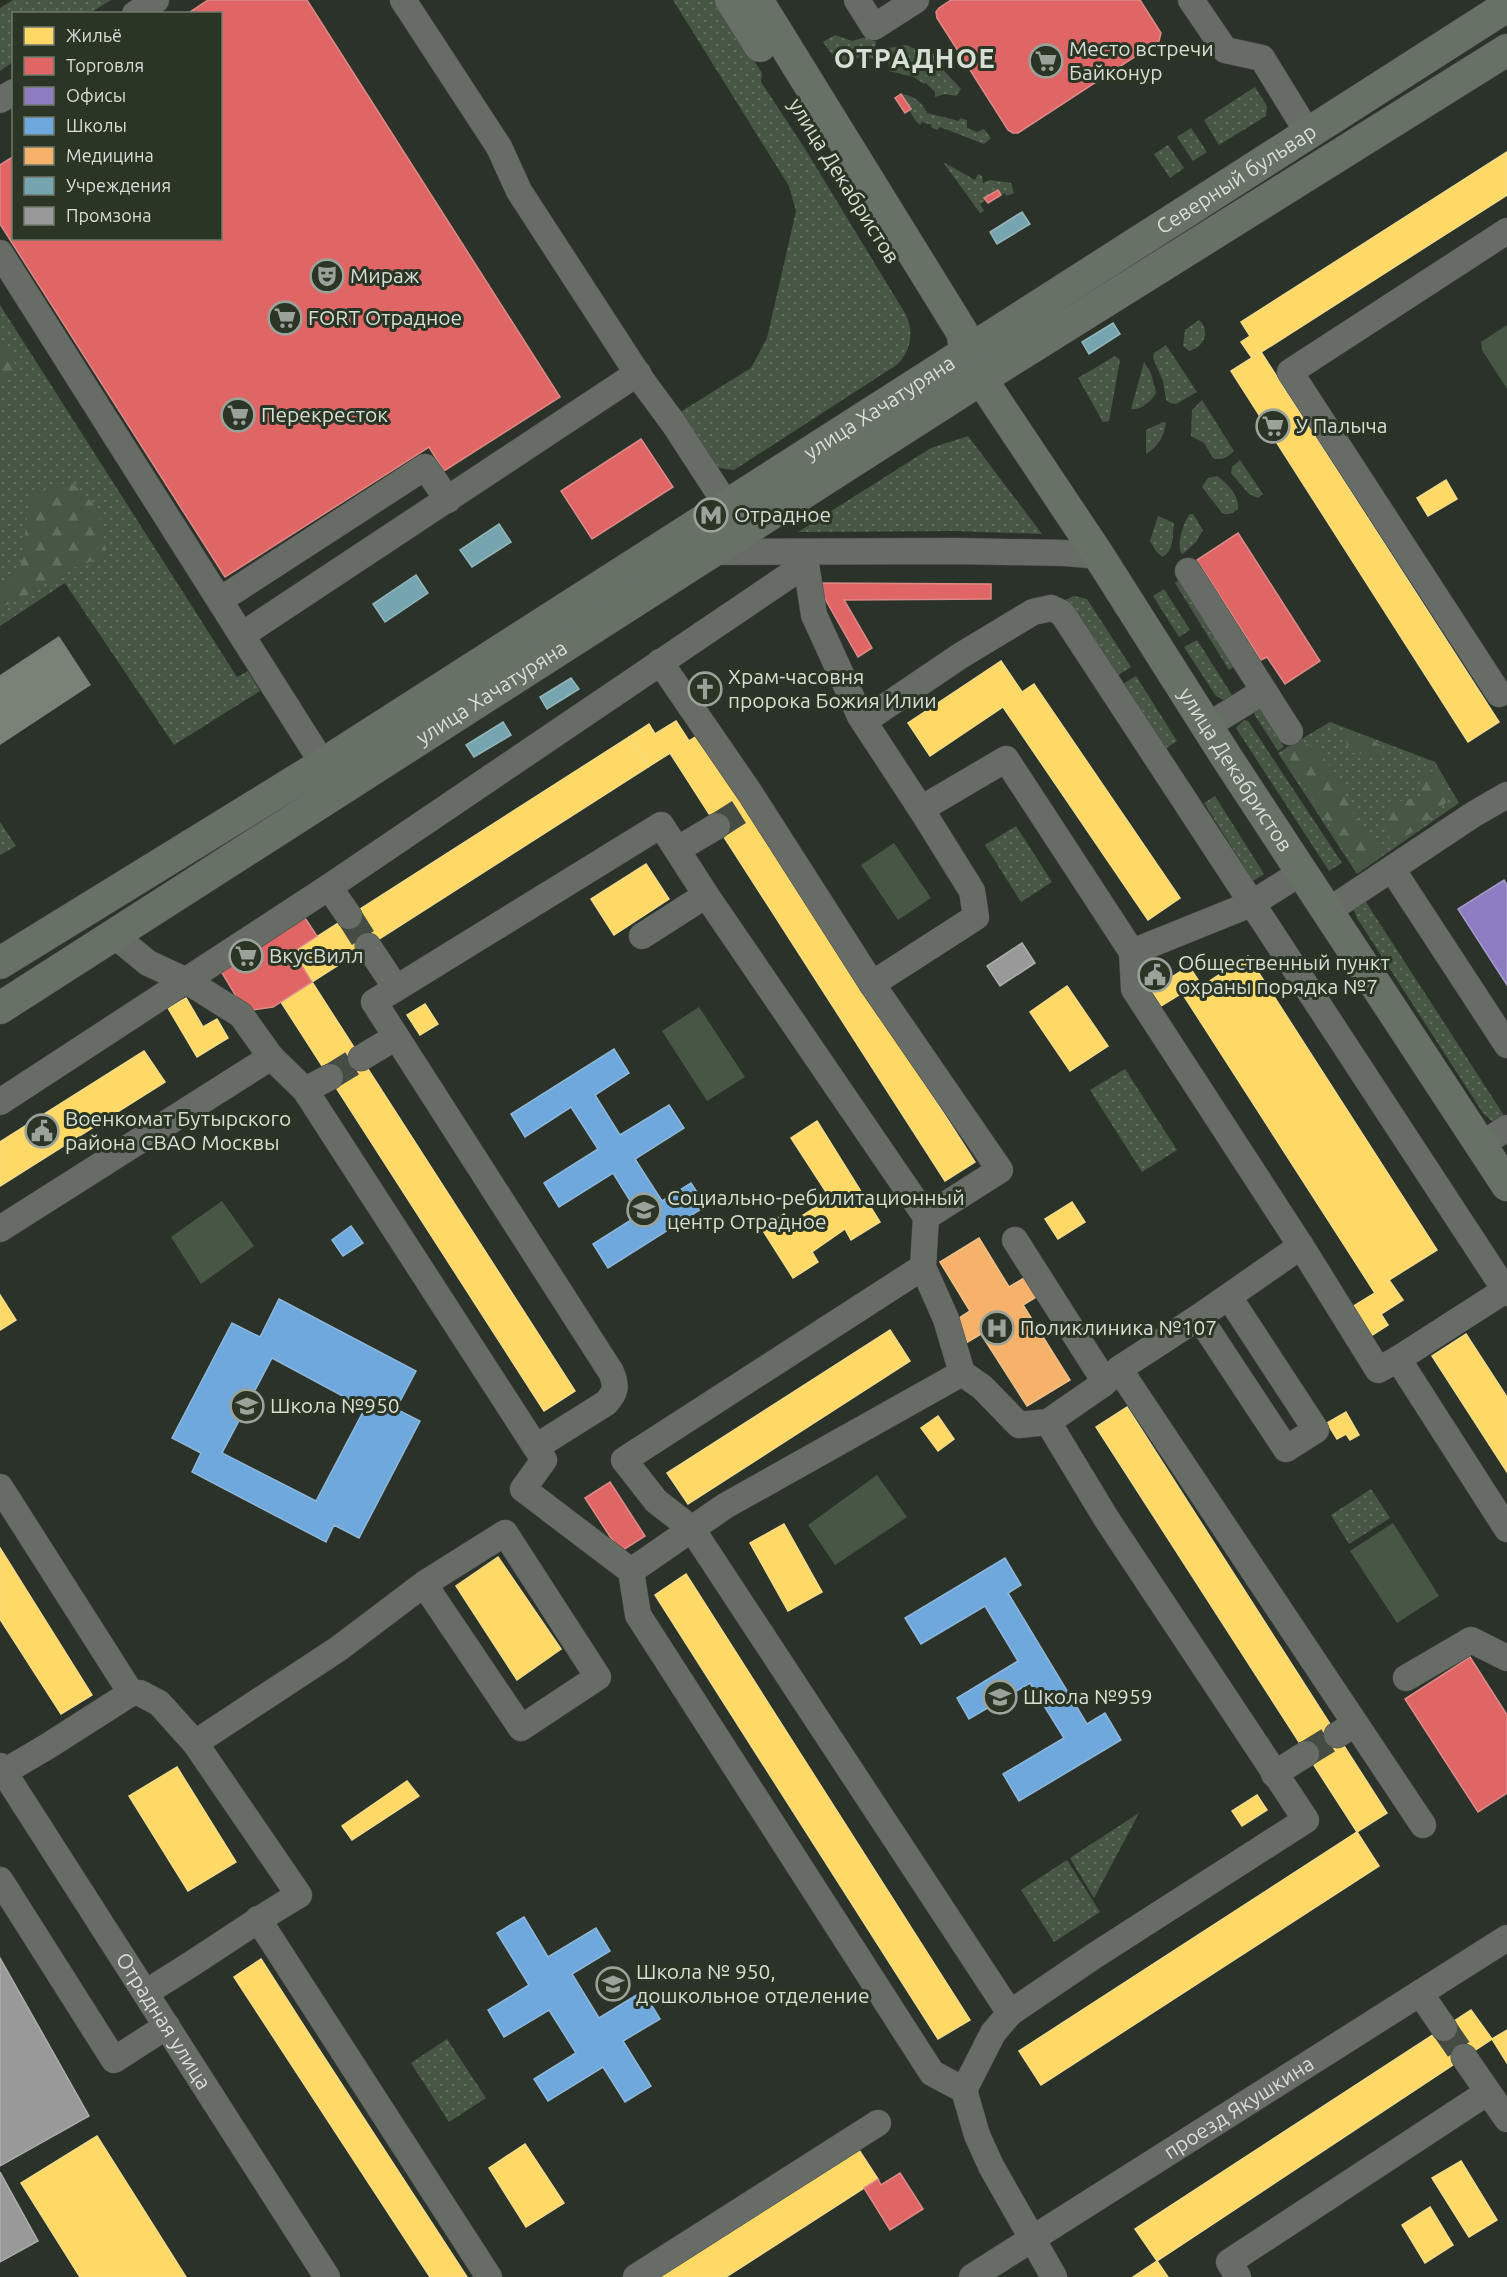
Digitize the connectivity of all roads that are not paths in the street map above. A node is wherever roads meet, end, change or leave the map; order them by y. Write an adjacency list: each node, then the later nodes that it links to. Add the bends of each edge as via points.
1 (156, 0): 9 (street)
2 (403, 0): 15 (street, via 499,147 519,191)
3 (731, 0): 14 (main road, улица Декабристов, via 946,343)
4 (757, 0): 14 (main road, улица Декабристов, via 962,332)
5 (857, 0): 6 (street, via 874,27)
6 (916, 0)
7 (1191, 0): 11 (street, via 1225,50 1262,58)
8 (1507, 6): 11 (main road, Северный бульвар)
9 (138, 12)
10 (1507, 50): 14 (main road, Северный бульвар)
11 (1308, 134): 14 (main road, Северный бульвар)
12 (1507, 231): 26 (street, via 1290,372)
13 (0, 253): 22 (street)
14 (973, 366): 17 (main road, улица Хачатуряна); 18 (main road, улица Хачатуряна); 19 (main road, улица Декабристов)
15 (638, 373): 16 (street); 17 (street)
16 (448, 500): 22 (street, via 425,467); 23 (street)
17 (726, 504): 30 (main road, улица Хачатуряна)
18 (710, 552): 20 (street); 42 (main road, улица Хачатуряна)
19 (1099, 556): 20 (street, via 1065,552); 28 (main road, улица Декабристов)
20 (806, 558): 24 (street); 27 (street, via 814,615)
21 (1188, 571): 25 (street)
22 (220, 600): 23 (street)
23 (242, 635): 30 (street)
24 (660, 662): 37 (street); 48 (street, via 704,723 751,805)
25 (1264, 692): 28 (street); 29 (street)
26 (1504, 697)
27 (864, 721): 32 (street); 39 (street, via 1033,612 1050,608 1059,611)
28 (1207, 726): 36 (main road, улица Декабристов)
29 (1290, 732)
30 (323, 764): 46 (main road, улица Хачатуряна)
31 (1507, 795): 35 (street)
32 (921, 809): 45 (street, via 1006,759); 48 (street, via 972,891 976,917)
33 (717, 826): 34 (street)
34 (678, 849): 38 (street); 49 (street, via 661,825)
35 (1392, 869): 40 (street); 52 (street)
36 (1302, 872): 39 (street); 40 (main road, улица Декабристов)
37 (329, 887): 41 (street); 47 (street)
38 (706, 895): 43 (street); 61 (street)
39 (1251, 904): 45 (street); 66 (street)
40 (1328, 910): 59 (main road, улица Декабристов)
41 (349, 916)
42 (114, 934): 47 (street, via 148,963); 50 (main road, улица Хачатуряна)
43 (642, 936)
44 (368, 946): 49 (street)
45 (1132, 952): 64 (street, via 1134,989)
46 (0, 963)
47 (187, 981): 53 (street, via 241,1015); 57 (street)
48 (872, 984): 61 (street, via 1000,1170)
49 (396, 988): 51 (street, via 374,1002)
50 (0, 1008)
51 (396, 1037): 54 (street); 73 (street, via 616,1385 614,1395 606,1403)
52 (1507, 1045)
53 (271, 1057): 56 (street); 62 (street)
54 (361, 1058)
55 (330, 1077): 56 (street)
56 (305, 1090): 73 (street)
57 (0, 1102)
58 (1507, 1128): 59 (street)
59 (1481, 1145): 60 (main road, улица Декабристов)
60 (1507, 1185)
61 (926, 1217): 65 (street)
62 (0, 1229)
63 (1015, 1240): 71 (street, via 1100,1374)
64 (1302, 1246): 67 (street); 69 (street, via 1378,1370)
65 (923, 1266): 70 (street, via 946,1319); 76 (street, via 624,1460 656,1501)
66 (1506, 1291): 69 (street)
67 (1229, 1297): 68 (street); 68 (street, via 1316,1430 1286,1449)
68 (1199, 1317): 71 (street)
69 (1398, 1359): 75 (street)
70 (962, 1373): 72 (street, via 982,1387 1019,1425); 76 (street, via 725,1506)
71 (1111, 1377): 72 (street); 86 (street, via 1346,1730)
72 (1048, 1422): 85 (street, via 1106,1518)
73 (536, 1447): 77 (street, via 544,1460 523,1490)
74 (0, 1487): 81 (street)
75 (1507, 1528)
76 (692, 1529): 77 (street); 92 (street)
77 (630, 1571): 96 (street, via 638,1615 932,2073)
78 (424, 1584): 78 (street, via 521,1728 598,1677 505,1533); 82 (street, via 338,1649)
79 (1507, 1658): 80 (street, via 1471,1640)
80 (1407, 1678)
81 (131, 1693): 82 (street, via 159,1703); 84 (street, via 48,1746)
82 (195, 1743): 88 (street, via 299,1895)
83 (1306, 1754): 85 (street)
84 (2, 1769): 90 (street, Отрадная улица)
85 (1274, 1774): 92 (street, via 1305,1820)
86 (1423, 1825)
87 (0, 1880): 93 (street, via 114,2060)
88 (258, 1919): 90 (street); 102 (street)
89 (1507, 1938): 91 (street, проезд Якушкина)
90 (146, 1992): 93 (street, Отрадная улица)
91 (1420, 1993): 94 (street); 100 (street, проезд Якушкина)
92 (1010, 2013): 96 (street, via 993,2033)
93 (167, 2026): 101 (street, Отрадная улица)
94 (1444, 2028)
95 (1464, 2056): 97 (street)
96 (964, 2090): 100 (street, via 976,2135)
97 (1488, 2092): 98 (street); 106 (street, via 1229,2262)
98 (1507, 2119)
99 (878, 2123): 103 (street)
100 (1031, 2239): 104 (street, проезд Якушкина); 105 (street)
101 (327, 2277)
102 (489, 2277)
103 (636, 2277)
104 (972, 2277)
105 (1054, 2277)
106 (1238, 2277)

